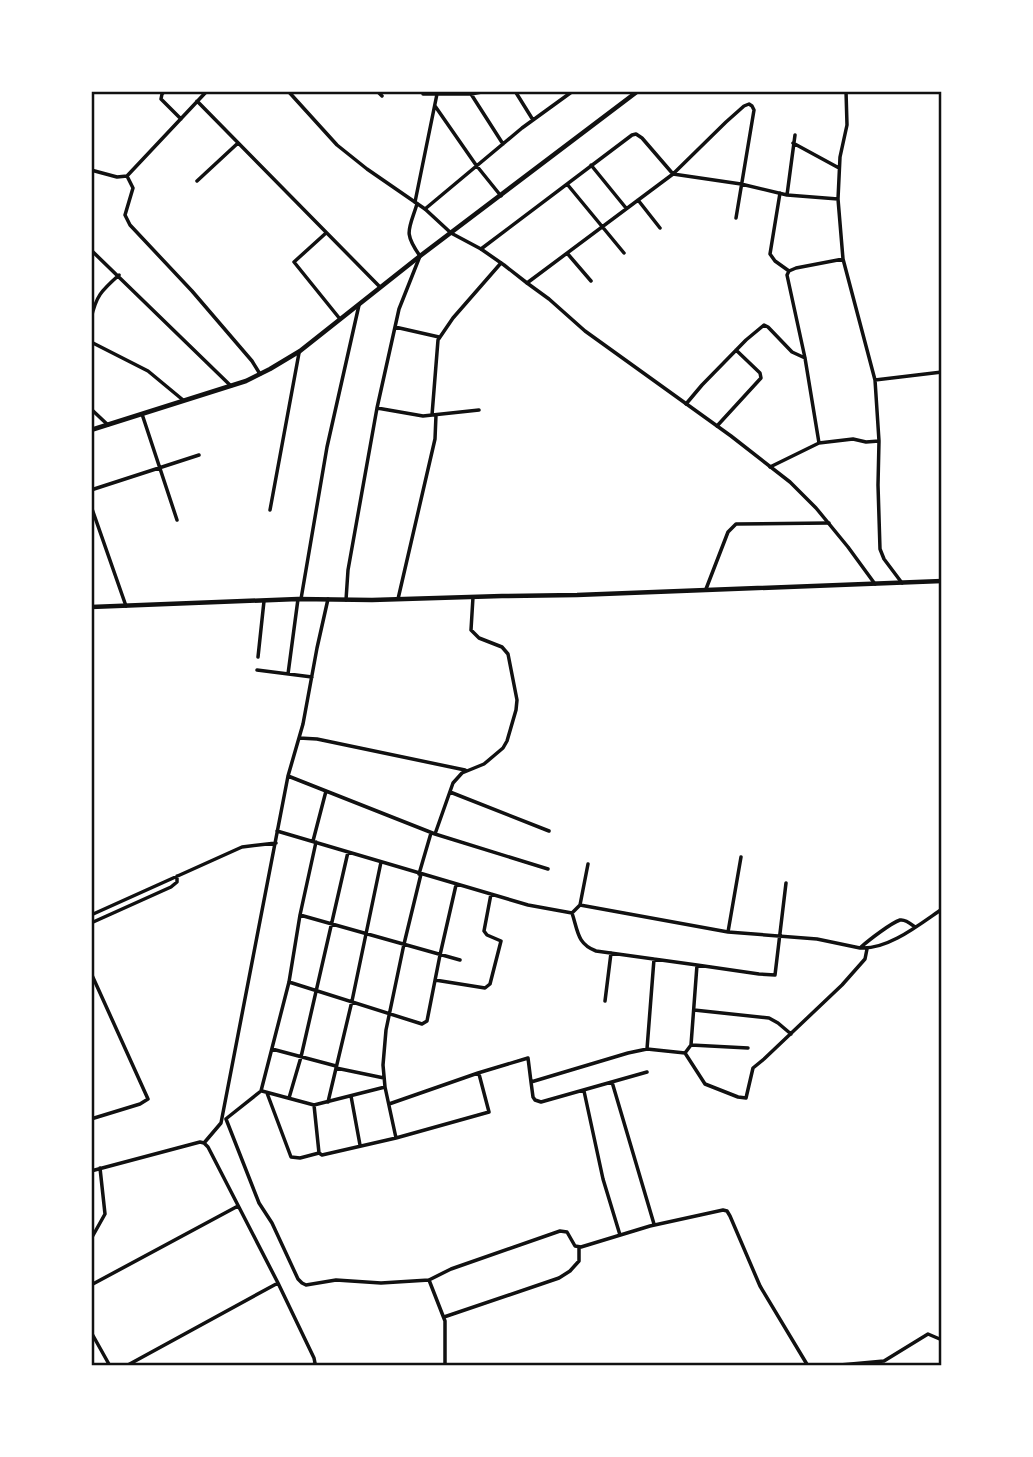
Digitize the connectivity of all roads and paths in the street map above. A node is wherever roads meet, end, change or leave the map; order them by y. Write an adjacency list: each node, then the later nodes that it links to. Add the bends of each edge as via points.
1 (165, 91): 16 (street, via 162,101)
2 (207, 91): 14 (street)
3 (288, 91): 36 (street, via 337,145)
4 (377, 91): 13 (street)
5 (487, 91): 12 (street)
6 (515, 91): 17 (street)
7 (573, 91): 17 (street)
8 (638, 91): 33 (main road)
9 (846, 91): 24 (street, via 847,125)
10 (423, 94): 11 (street)
11 (437, 94): 12 (street); 15 (street)
12 (471, 94): 21 (street)
13 (382, 96)
14 (197, 101): 16 (street); 19 (street)
15 (435, 106): 22 (street); 36 (street)
16 (181, 119): 27 (street)
17 (533, 120): 21 (street)
18 (794, 135): 20 (street)
19 (238, 143): 28 (street); 42 (street)
20 (793, 143): 24 (street); 32 (street)
21 (503, 144): 22 (street)
22 (476, 165): 33 (street); 38 (street)
23 (591, 165): 26 (street, via 636,134); 29 (street); 37 (street)
24 (839, 168): 34 (street)
25 (91, 170): 27 (street)
26 (673, 174): 30 (street); 30 (street, via 749,104 754,110); 35 (street)
27 (127, 176): 66 (street, via 133,188 125,215 130,225)
28 (197, 181)
29 (567, 184): 40 (street); 44 (street)
30 (741, 184): 31 (street); 39 (street)
31 (780, 194): 32 (street); 51 (street, via 770,254)
32 (787, 195): 34 (street)
33 (501, 196): 43 (main road)
34 (838, 199): 49 (street)
35 (638, 200): 37 (street); 41 (street)
36 (416, 203): 38 (street); 48 (street, via 408,236)
37 (626, 208): 40 (street)
38 (425, 209): 43 (street)
39 (736, 218)
40 (601, 227): 46 (street); 47 (street)
41 (660, 228)
42 (327, 233): 55 (street); 58 (street, via 294,262)
43 (451, 233): 44 (street); 48 (main road)
44 (481, 249): 50 (street)
45 (91, 250): 52 (street)
46 (567, 253): 53 (street); 54 (street)
47 (624, 253)
48 (420, 256): 55 (main road); 59 (street)
49 (843, 259): 51 (street); 67 (street)
50 (501, 263): 54 (street); 60 (street)
51 (789, 271): 64 (street)
52 (119, 275): 57 (street, via 95,300); 68 (street)
53 (591, 281)
54 (527, 284): 70 (street)
55 (380, 287): 56 (main road)
56 (360, 303): 58 (main road); 94 (street)
57 (91, 319)
58 (340, 319): 63 (main road)
59 (395, 327): 60 (street); 71 (street)
60 (439, 337): 75 (street)
61 (91, 342): 69 (street, via 148,371)
62 (736, 350): 64 (street, via 766,325 792,352); 70 (street); 77 (street, via 761,378)
63 (300, 351): 66 (main road); 86 (street)
64 (805, 358): 80 (street)
65 (942, 372): 67 (street)
66 (260, 374): 68 (main road)
67 (875, 380): 79 (street)
68 (231, 386): 69 (main road)
69 (184, 402): 74 (main road)
70 (686, 404): 77 (street)
71 (377, 408): 75 (street); 97 (street)
72 (91, 409): 76 (street)
73 (479, 410): 75 (street)
74 (142, 414): 76 (main road); 83 (street)
75 (434, 415): 96 (street, via 435,439)
76 (108, 425): 78 (main road)
77 (717, 426): 82 (street)
78 (91, 430)
79 (879, 441): 80 (street); 90 (street, via 880,549)
80 (819, 443): 82 (street)
81 (198, 455): 83 (street)
82 (770, 467): 88 (street)
83 (160, 468): 84 (street); 87 (street)
84 (91, 490)
85 (91, 506): 99 (street)
86 (270, 510)
87 (177, 520)
88 (829, 523): 91 (street); 92 (street, via 733,526)
89 (942, 581): 90 (main road)
90 (902, 583): 91 (main road)
91 (875, 584): 92 (main road)
92 (706, 589): 93 (main road)
93 (473, 597): 96 (main road); 106 (street, via 471,630 506,650 517,700 503,748)
94 (299, 599): 95 (main road); 98 (main road); 103 (street)
95 (328, 599): 97 (main road); 104 (street)
96 (398, 599): 97 (main road)
97 (346, 600)
98 (264, 601): 99 (main road); 101 (street)
99 (126, 606): 100 (main road)
100 (91, 607)
101 (258, 657)
102 (257, 670): 103 (street)
103 (288, 674): 104 (street)
104 (312, 677): 105 (street)
105 (299, 738): 106 (street); 107 (street)
106 (467, 771): 109 (street)
107 (288, 776): 108 (street); 110 (street)
108 (326, 791): 112 (street); 113 (street)
109 (450, 792): 111 (street); 112 (street)
110 (277, 831): 113 (street); 114 (street)
111 (549, 831)
112 (433, 833): 119 (street); 120 (street)
113 (314, 842): 115 (street); 129 (street)
114 (276, 843): 121 (street, via 242,847); 176 (street)
115 (348, 852): 117 (street); 131 (street)
116 (741, 857): 133 (street)
117 (381, 862): 120 (street); 134 (street)
118 (587, 863): 125 (street)
119 (548, 869)
120 (420, 874): 123 (street); 136 (street)
121 (177, 876): 128 (street); 130 (street, via 171,887)
122 (786, 883): 135 (street)
123 (456, 885): 124 (street); 140 (street)
124 (491, 894): 127 (street); 145 (street, via 484,931 501,941 490,984 485,988)
125 (580, 905): 127 (street); 133 (street)
126 (942, 909): 132 (street)
127 (572, 913): 139 (street, via 581,942)
128 (91, 915)
129 (300, 915): 131 (street); 146 (street)
130 (91, 923)
131 (331, 923): 134 (street); 147 (street)
132 (915, 927): 137 (street, via 899,920); 138 (street)
133 (728, 932): 135 (street)
134 (366, 933): 136 (street); 148 (street)
135 (779, 937): 137 (street); 143 (street, via 775,975)
136 (404, 944): 140 (street); 151 (street)
137 (860, 948): 138 (street)
138 (867, 948): 152 (street, via 858,968)
139 (611, 953): 141 (street); 149 (street)
140 (440, 955): 142 (street); 145 (street)
141 (654, 959): 143 (street); 156 (street)
142 (460, 960)
143 (697, 965): 150 (street)
144 (91, 973): 174 (street, via 148,1099)
145 (435, 980): 151 (street, via 425,1023)
146 (289, 982): 147 (street); 155 (street)
147 (316, 990): 148 (street); 158 (street)
148 (352, 1001): 151 (street); 159 (street)
149 (605, 1001)
150 (694, 1010): 152 (street, via 769,1018); 153 (street)
151 (390, 1012): 162 (street)
152 (791, 1034): 157 (street, via 753,1068 746,1098 705,1084)
153 (691, 1045): 154 (street); 157 (street)
154 (748, 1048)
155 (272, 1049): 158 (street); 166 (street)
156 (647, 1049): 157 (street); 163 (street)
157 (685, 1053)
158 (301, 1057): 159 (street); 170 (street)
159 (336, 1067): 162 (street); 171 (street)
160 (647, 1072): 164 (street)
161 (478, 1073): 163 (street, via 528,1058); 172 (street); 177 (street, via 489,1112)
162 (384, 1078): 165 (street)
163 (531, 1082): 167 (street, via 538,1101)
164 (611, 1082): 167 (street); 184 (street)
165 (385, 1087): 169 (street); 172 (street)
166 (261, 1091): 168 (street); 175 (street)
167 (584, 1091): 185 (street)
168 (267, 1093): 170 (street); 180 (street, via 291,1157)
169 (351, 1096): 171 (street); 179 (street)
170 (289, 1098): 173 (street)
171 (328, 1102): 173 (street)
172 (389, 1104): 177 (street)
173 (314, 1105): 180 (street)
174 (91, 1119)
175 (226, 1119): 176 (street); 188 (street, via 259,1203 300,1282)
176 (220, 1123): 178 (street)
177 (396, 1138): 179 (street)
178 (204, 1143): 181 (street); 183 (street)
179 (360, 1146): 180 (street)
180 (319, 1153)
181 (100, 1168): 182 (street); 186 (street, via 105,1214)
182 (91, 1171)
183 (238, 1206): 189 (street); 190 (street)
184 (654, 1224): 185 (street); 198 (street, via 727,1211 760,1286)
185 (620, 1235): 187 (street)
186 (91, 1239)
187 (579, 1247): 188 (street, via 567,1232 560,1231); 191 (street, via 577,1265 559,1278)
188 (429, 1280): 191 (street)
189 (278, 1283): 195 (street); 196 (street, via 314,1358)
190 (91, 1285)
191 (444, 1317): 197 (street)
192 (91, 1332): 194 (street)
193 (942, 1340): 199 (street, via 928,1334 884,1361)
194 (110, 1366)
195 (126, 1366)
196 (312, 1366)
197 (445, 1366)
198 (808, 1366)
199 (829, 1366)

